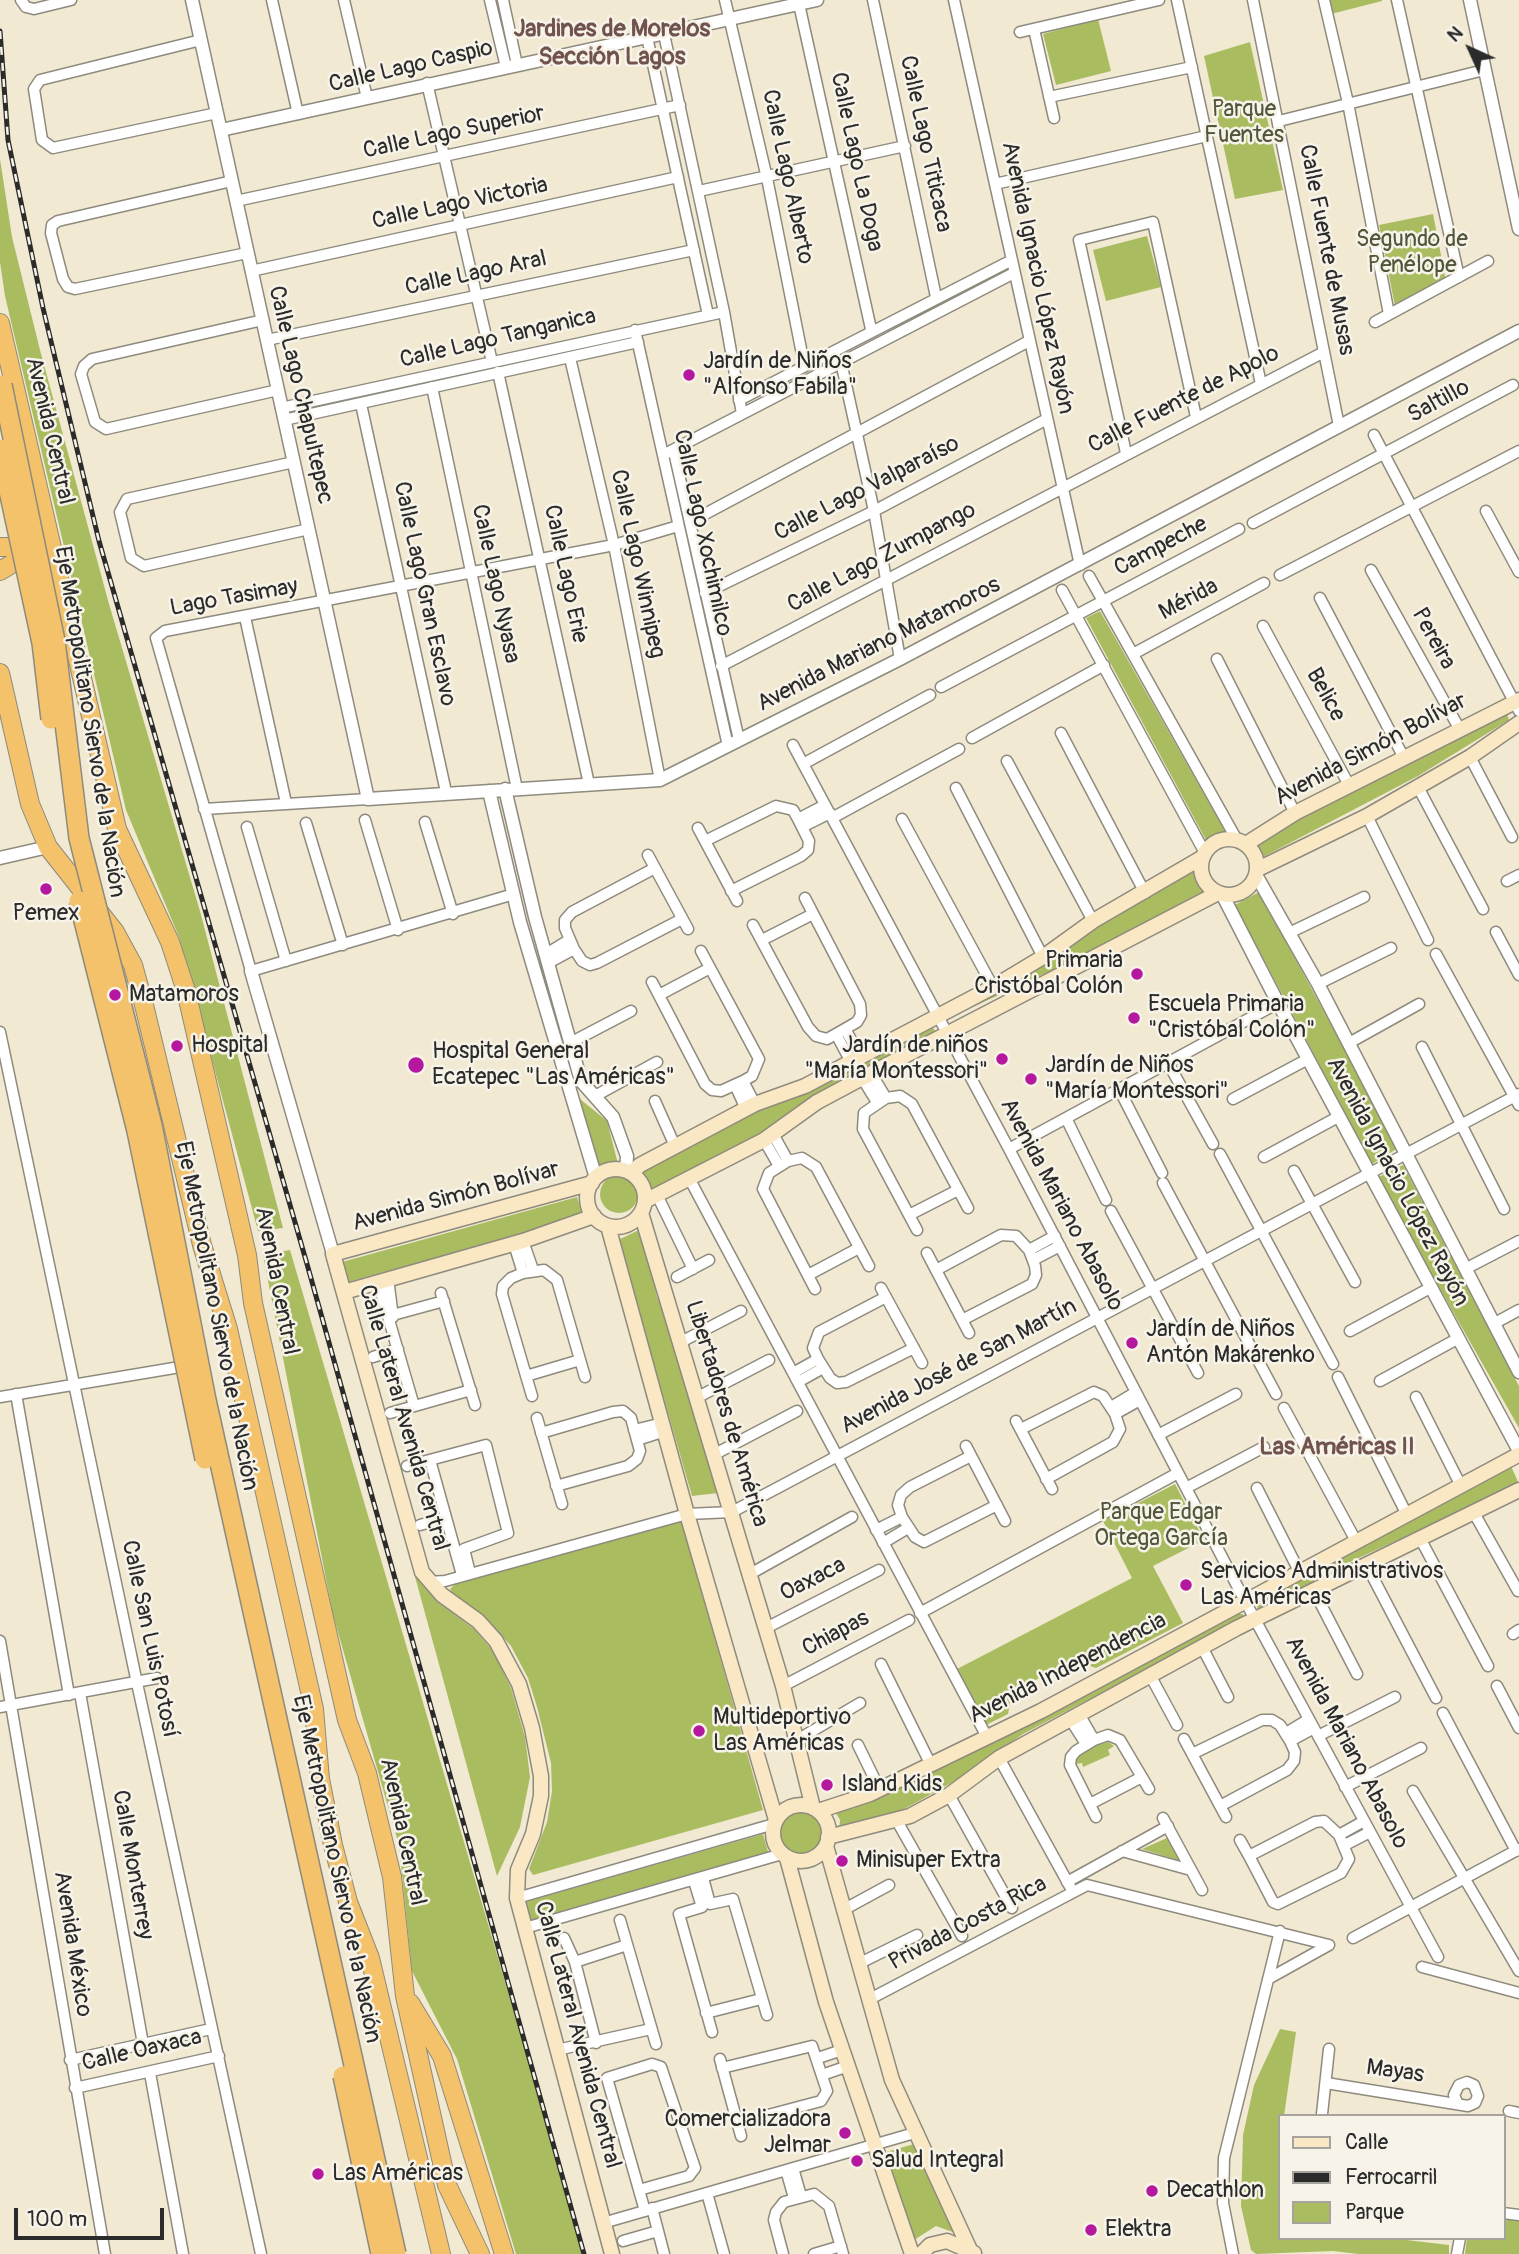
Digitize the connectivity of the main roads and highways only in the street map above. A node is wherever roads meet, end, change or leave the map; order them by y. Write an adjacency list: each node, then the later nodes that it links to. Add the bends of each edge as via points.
1 (0, 323): 4 (highway, Avenida Central)
2 (2, 385): 31 (highway, Eje Metropolitano Siervo de la Nación, bridge, via 55,641 81,850 152,1125 208,1413)
3 (0, 449): 30 (highway, Eje Metropolitano Siervo de la Nación, bridge, via 42,643 66,841 137,1131 192,1402 275,1758)
4 (41, 507): 5 (highway, via 31,534 13,547); 7 (highway, Avenida Central)
5 (0, 547)
6 (0, 571): 7 (highway, via 15,562 36,564 52,577)
7 (62, 594): 28 (highway, Avenida Central, via 117,828 170,942 187,991 347,1720 367,1773 392,1877)
8 (0, 673): 32 (highway, via 30,804 48,847 115,932 133,965 202,1245 228,1329 314,1709 320,1779 333,1845 370,1958)
9 (1517, 704): 11 (main road, Avenida Simón Bolívar, via 1459,728)
10 (1519, 723): 13 (main road, via 1419,787)
11 (1242, 842): 12 (main road, via 1223,840); 13 (main road, via 1256,859)
12 (1204, 855): 14 (main road, via 1205,880); 15 (main road, via 992,987)
13 (1257, 872): 14 (main road, via 1239,893)
14 (1220, 893): 17 (main road, via 817,1102 769,1137)
15 (629, 1172): 16 (main road, via 610,1170); 17 (main road, via 642,1185)
16 (594, 1180): 18 (main road, via 588,1203); 20 (main road, Avenida Simón Bolívar)
17 (648, 1203): 19 (main road, via 627,1225); 24 (main road, Libertadores de América, via 681,1342)
18 (594, 1216): 19 (main road); 21 (main road)
19 (608, 1226): 25 (main road)
20 (333, 1254): 21 (main road, Calle Lateral Avenida Central)
21 (344, 1292): 35 (main road, Calle Lateral Avenida Central, via 414,1550 429,1582 478,1621 496,1642 519,1684 532,1728 541,1796 533,1834 518,1870 517,1898)
22 (1519, 1456): 24 (main road, Avenida Independencia, via 1460,1483 1300,1573 987,1737 880,1790)
23 (1519, 1490): 26 (main road, Avenida Independencia, via 1202,1647 999,1758 949,1794 897,1822)
24 (815, 1809): 25 (main road, via 792,1807); 26 (main road, via 824,1818)
25 (775, 1822): 27 (main road, via 774,1840)
26 (827, 1842): 27 (main road, via 817,1856 805,1861); 29 (main road, via 892,2080)
27 (784, 1856): 36 (main road, via 826,2002)
28 (405, 1996): 33 (highway, Avenida Central, via 447,2185); 34 (highway, via 442,2056)
29 (972, 2252): 37 (main road, via 938,2241)
30 (382, 2254)
31 (396, 2254)
32 (441, 2254)
33 (480, 2254)
34 (504, 2254)
35 (612, 2254)
36 (912, 2254)
37 (922, 2254)

